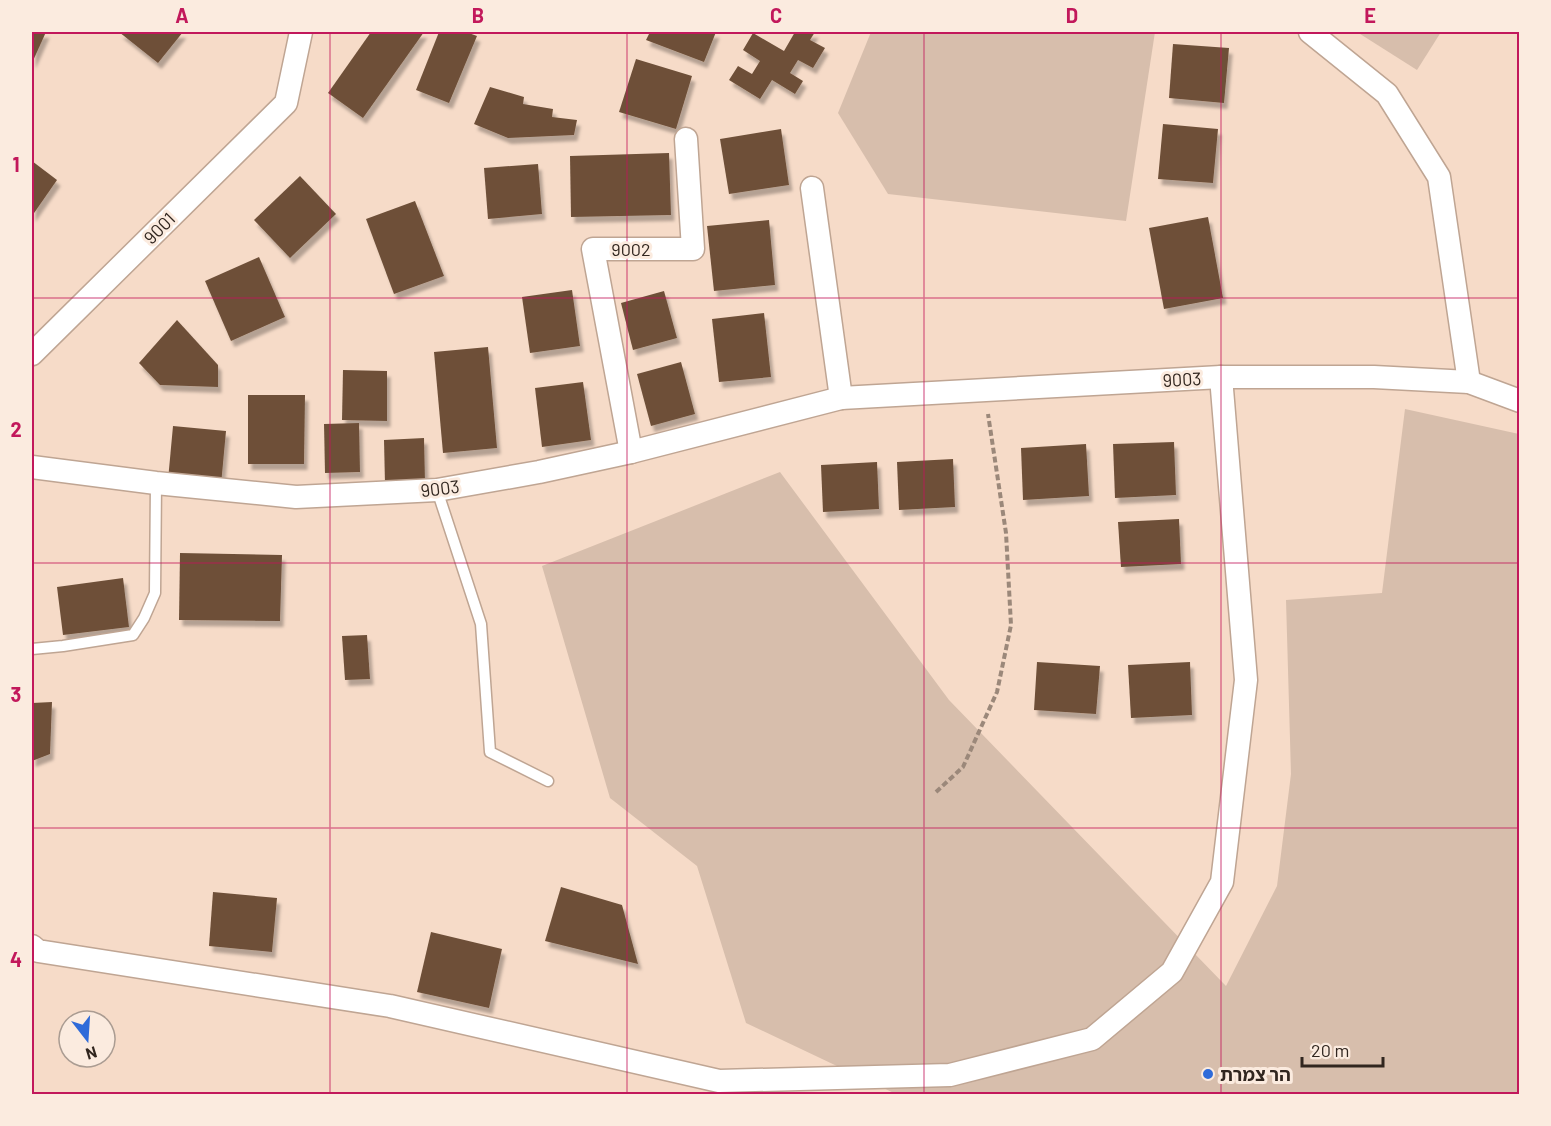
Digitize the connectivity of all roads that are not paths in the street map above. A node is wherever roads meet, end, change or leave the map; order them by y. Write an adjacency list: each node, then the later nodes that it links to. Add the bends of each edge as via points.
1 (301, 32): 5 (street, 9001, via 286,103)
2 (1310, 32): 7 (street, via 1387,94 1439,177)
3 (686, 139): 10 (street, 9002, via 693,249 593,249)
4 (812, 188): 8 (street)
5 (32, 354)
6 (1221, 377): 7 (street, 9003, via 1374,377); 8 (street, 9003); 16 (street, via 1246,680 1222,882 1172,972 1092,1039 950,1075 719,1081 390,1006 38,951)
7 (1469, 382): 9 (street, 9003)
8 (840, 398): 10 (street, 9003)
9 (1520, 401)
10 (631, 452): 13 (street, 9003)
11 (32, 467): 12 (street, 9003)
12 (156, 483): 13 (street, 9003, via 296,497); 14 (lane, via 155,593 134,635)
13 (436, 490): 15 (lane, via 481,624 489,752)
14 (32, 648)
15 (548, 781)
16 (32, 946)

